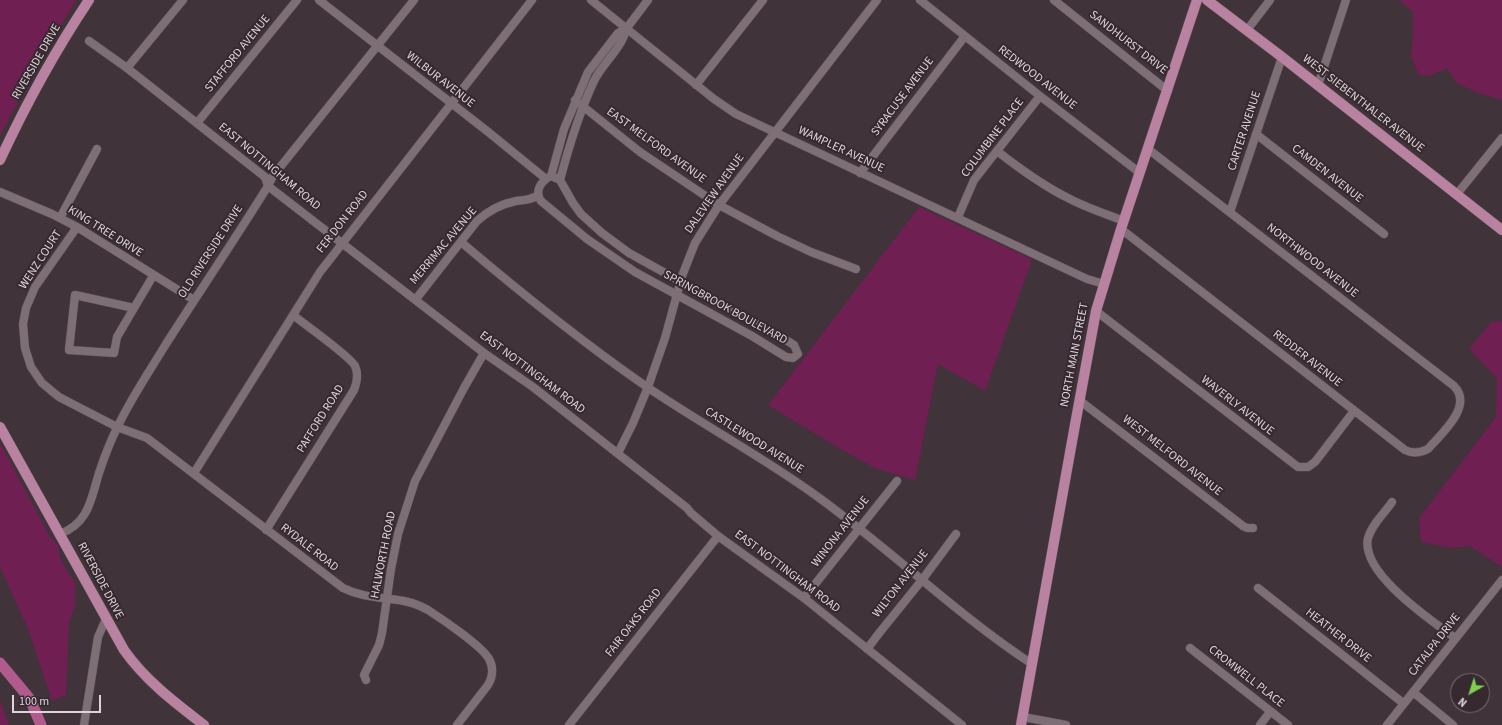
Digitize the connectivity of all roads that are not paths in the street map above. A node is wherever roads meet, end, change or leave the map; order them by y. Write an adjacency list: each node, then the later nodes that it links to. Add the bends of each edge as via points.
1 (89, 0): 38 (main road, RIVERSIDE DRIVE, via 42,76)
2 (183, 0): 23 (street)
3 (297, 0): 31 (street, STAFFORD AVENUE)
4 (319, 0): 21 (street, WILBUR AVENUE)
5 (414, 0): 21 (street, OLD RIVERSIDE DRIVE)
6 (532, 0): 29 (street, FER DON ROAD)
7 (591, 0): 17 (street, WAMPLER AVENUE)
8 (648, 0): 17 (street)
9 (763, 0): 24 (street)
10 (877, 0): 32 (street, DALEVIEW AVENUE)
11 (920, 0): 19 (street, REDWOOD AVENUE)
12 (1054, 0): 26 (street, SANDHURST DRIVE)
13 (1197, 0): 26 (main road, NORTH MAIN STREET)
14 (1207, 0): 18 (main road, WEST SIEBENTHALER AVENUE)
15 (1270, 0): 18 (street)
16 (1346, 0): 25 (street)
17 (626, 29): 24 (street, WAMPLER AVENUE); 28 (street, via 618,32 593,64); 30 (street, via 625,37 600,70)
18 (1247, 30): 22 (main road, WEST SIEBENTHALER AVENUE)
19 (965, 36): 27 (street, REDWOOD AVENUE); 40 (street, SYRACUSE AVENUE)
20 (89, 41): 23 (street, EAST NOTTINGHAM ROAD)
21 (377, 46): 29 (street, WILBUR AVENUE); 43 (street, OLD RIVERSIDE DRIVE, via 273,176)
22 (1282, 57): 25 (main road, WEST SIEBENTHALER AVENUE); 33 (street, CARTER AVENUE)
23 (127, 68): 31 (street, EAST NOTTINGHAM ROAD)
24 (696, 85): 32 (street, WAMPLER AVENUE, via 736,114)
25 (1318, 85): 45 (main road, WEST SIEBENTHALER AVENUE)
26 (1168, 91): 36 (main road, NORTH MAIN STREET)
27 (1040, 96): 37 (street, COLUMBINE PLACE); 39 (street, REDWOOD AVENUE)
28 (575, 100): 30 (street, EAST MELFORD AVENUE); 41 (street)
29 (451, 104): 41 (street, WILBUR AVENUE); 56 (street, FER DON ROAD)
30 (583, 106): 42 (street); 47 (street, EAST MELFORD AVENUE, via 640,152)
31 (197, 123): 43 (street, EAST NOTTINGHAM ROAD, via 265,177)
32 (775, 133): 40 (street, WAMPLER AVENUE); 47 (street, DALEVIEW AVENUE)
33 (1256, 134): 48 (street, CARTER AVENUE); 54 (street, CAMDEN AVENUE)
34 (1502, 138): 45 (street)
35 (97, 149): 50 (street)
36 (1148, 149): 39 (main road, NORTH MAIN STREET); 48 (street, NORTHWOOD AVENUE)
37 (997, 151): 49 (street, COLUMBINE PLACE, via 974,180); 51 (street, REDDER AVENUE, via 1021,170 1058,193)
38 (0, 160)
39 (1140, 172): 51 (main road, NORTH MAIN STREET)
40 (860, 173): 49 (street, WAMPLER AVENUE)
41 (548, 178): 42 (street); 46 (street, via 537,190)
42 (560, 180): 59 (street, SPRINGBROOK BOULEVARD, via 581,214 602,233 629,253)
43 (268, 186): 56 (street, EAST NOTTINGHAM ROAD); 63 (street, OLD RIVERSIDE DRIVE)
44 (0, 192): 50 (street, KING TREE DRIVE)
45 (1457, 194): 53 (main road, WEST SIEBENTHALER AVENUE)
46 (537, 196): 55 (street, MERRIMAC AVENUE, via 532,200 492,209 477,221); 61 (street, SPRINGBROOK BOULEVARD, via 607,253)
47 (719, 205): 57 (street, EAST MELFORD AVENUE, via 811,252); 59 (street, DALEVIEW AVENUE, via 695,243)
48 (1230, 212): 69 (street, NORTHWOOD AVENUE, via 1454,386)
49 (958, 217): 60 (street, WAMPLER AVENUE, via 1086,279)
50 (60, 218): 52 (street, KING TREE DRIVE)
51 (1123, 225): 60 (main road, NORTH MAIN STREET); 71 (street, REDDER AVENUE)
52 (77, 227): 58 (street, KING TREE DRIVE); 73 (street, WENZ COURT, via 36,287 26,308 23,324 25,348 31,368 42,383 58,397)
53 (1502, 230)
54 (1384, 234)
55 (460, 242): 62 (street, MERRIMAC AVENUE); 68 (street, CASTLEWOOD AVENUE, via 550,316)
56 (342, 243): 62 (street, EAST NOTTINGHAM ROAD); 66 (street, FER DON ROAD)
57 (856, 269)
58 (153, 276): 63 (street, KING TREE DRIVE); 64 (street)
59 (680, 282): 61 (street, DALEVIEW AVENUE); 61 (street, SPRINGBROOK BOULEVARD, via 786,340 794,345 798,354 793,358 786,357)
60 (1104, 284): 65 (main road, NORTH MAIN STREET)
61 (677, 295): 68 (street, DALEVIEW AVENUE)
62 (416, 299): 67 (street, EAST NOTTINGHAM ROAD)
63 (194, 300): 73 (street, OLD RIVERSIDE DRIVE)
64 (134, 308): 64 (street, via 117,337 114,353 69,350 75,295)
65 (1096, 311): 70 (main road, NORTH MAIN STREET); 71 (street, WAVERLY AVENUE, via 1298,467 1308,467 1315,462)
66 (292, 315): 75 (street, FER DON ROAD); 80 (street, PAFFORD ROAD, via 351,360 357,371 357,379 354,390)
67 (484, 353): 74 (street, EAST NOTTINGHAM ROAD, via 533,386); 88 (street, HALWORTH ROAD, via 415,481 398,534)
68 (648, 387): 74 (street, DALEVIEW AVENUE); 78 (street, CASTLEWOOD AVENUE, via 789,476)
69 (1459, 393): 71 (street, REDDER AVENUE, via 1461,403 1457,414 1428,449 1421,453 1405,450)
70 (1079, 400): 79 (street, WEST MELFORD AVENUE, via 1243,526); 93 (main road, NORTH MAIN STREET)
71 (1354, 412)
72 (0, 427): 81 (main road, RIVERSIDE DRIVE)
73 (117, 427): 75 (street, RYDALE ROAD, via 147,438); 81 (street, OLD RIVERSIDE DRIVE, via 89,507 78,523)
74 (618, 453): 83 (street, EAST NOTTINGHAM ROAD)
75 (194, 474): 80 (street, RYDALE ROAD)
76 (897, 481): 78 (street, WINONA AVENUE)
77 (1392, 502): 90 (street, via 1370,532 1368,543 1371,559 1401,596)
78 (860, 528): 84 (street, CASTLEWOOD AVENUE); 87 (street, WINONA AVENUE)
79 (1253, 528)
80 (266, 530): 88 (street, RYDALE ROAD, via 342,588 362,596)
81 (60, 534): 89 (main road, RIVERSIDE DRIVE)
82 (956, 534): 84 (street, WILTON AVENUE)
83 (718, 536): 87 (street, EAST NOTTINGHAM ROAD); 102 (street, FAIR OAKS ROAD)
84 (922, 580): 92 (street, WILTON AVENUE); 93 (street, CASTLEWOOD AVENUE)
85 (1502, 580): 90 (street, CATALPA DRIVE)
86 (1258, 588): 96 (street, HEATHER DRIVE)
87 (804, 598): 92 (street, EAST NOTTINGHAM ROAD)
88 (387, 599): 94 (street, HALWORTH ROAD, via 382,633 364,675); 101 (street, RYDALE ROAD, via 412,603 428,610 483,651 489,659 492,678)
89 (106, 620): 99 (street, via 98,637); 100 (main road, RIVERSIDE DRIVE, via 142,673)
90 (1455, 638): 95 (street, CATALPA DRIVE)
91 (1190, 648): 97 (street, CROMWELL PLACE)
92 (867, 649): 103 (street, EAST NOTTINGHAM ROAD)
93 (1032, 664): 98 (main road, NORTH MAIN STREET)
94 (366, 680)
95 (1413, 692): 96 (street, CATALPA DRIVE); 108 (street)
96 (1404, 703): 107 (street, CATALPA DRIVE)
97 (1270, 712): 105 (street); 106 (street, CROMWELL PLACE)
98 (1022, 721): 104 (street)
99 (84, 725)
100 (204, 725)
101 (457, 725)
102 (569, 725)
103 (962, 725)
104 (1066, 725)
105 (1260, 725)
106 (1288, 725)
107 (1387, 725)
108 (1453, 725)

